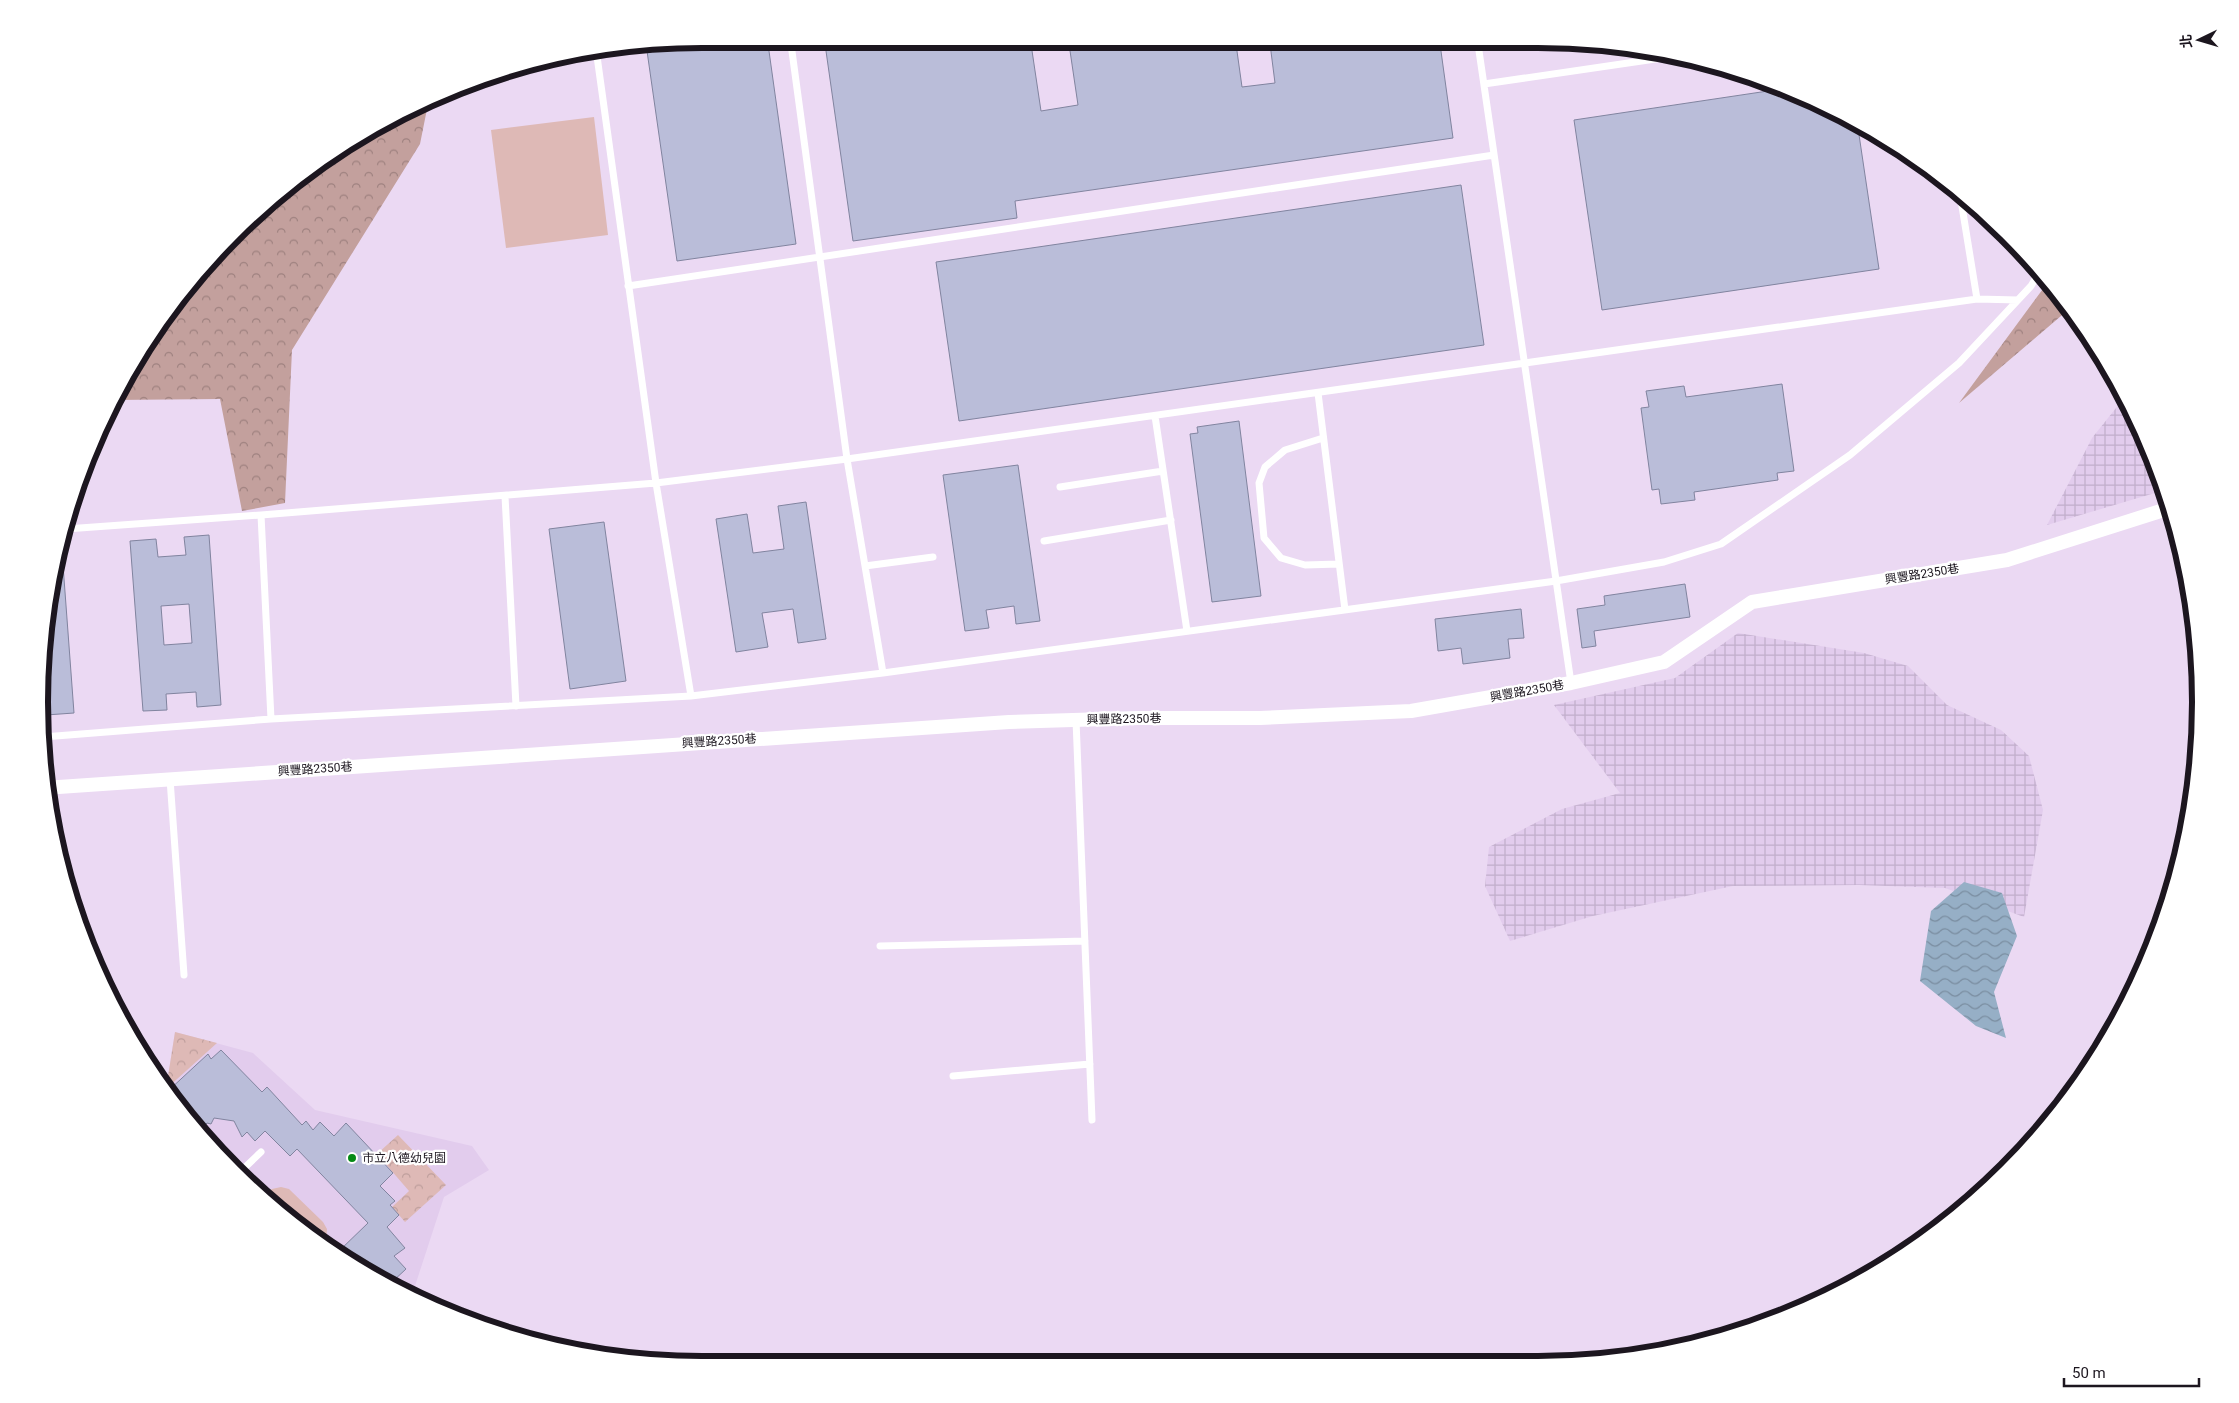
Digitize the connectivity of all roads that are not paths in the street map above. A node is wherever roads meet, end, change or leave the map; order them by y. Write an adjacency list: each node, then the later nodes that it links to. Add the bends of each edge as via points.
1 (792, 48): 8 (lane)
2 (1479, 48): 5 (lane)
3 (597, 56): 10 (lane)
4 (1657, 59): 5 (lane)
5 (1484, 84): 6 (lane)
6 (1494, 155): 8 (lane); 13 (lane)
7 (1962, 204): 11 (lane)
8 (820, 258): 10 (lane); 17 (lane)
9 (2036, 278): 12 (lane)
10 (628, 286): 19 (lane)
11 (1977, 299): 12 (lane); 13 (lane)
12 (2018, 300): 30 (lane, via 1959,363 1850,455 1721,544 1664,562)
13 (1525, 363): 14 (lane); 30 (lane)
14 (1318, 393): 15 (lane); 16 (lane)
15 (1155, 416): 17 (lane); 18 (lane)
16 (1323, 438): 28 (lane); 28 (lane, via 1284,450 1265,467 1259,482 1264,538 1281,558 1305,565)
17 (847, 459): 19 (lane); 29 (lane)
18 (1164, 471): 20 (lane); 24 (lane)
19 (656, 483): 21 (lane); 35 (lane)
20 (1060, 487)
21 (505, 496): 23 (lane); 36 (lane)
22 (2163, 510): 34 (street, 興豐路2350巷, via 2007,560 1752,602 1664,662)
23 (261, 516): 25 (lane); 37 (lane)
24 (1171, 520): 26 (lane); 32 (lane)
25 (71, 529)
26 (1044, 541)
27 (933, 557): 29 (lane)
28 (1339, 564): 31 (lane)
29 (865, 566): 33 (lane)
30 (1556, 581): 31 (lane); 34 (lane)
31 (1345, 610): 32 (lane)
32 (1187, 631): 33 (lane)
33 (883, 673): 35 (lane)
34 (1571, 683): 38 (street, 興豐路2350巷, via 1411,711 1260,718)
35 (691, 696): 36 (lane)
36 (516, 706): 37 (lane)
37 (271, 719): 39 (lane)
38 (1076, 720): 40 (street, 興豐路2350巷, via 694,742); 42 (lane)
39 (49, 738)
40 (170, 779): 41 (street, 興豐路2350巷); 44 (lane)
41 (53, 787)
42 (1085, 941): 43 (lane); 45 (lane)
43 (880, 946)
44 (184, 974)
45 (1090, 1064): 46 (lane); 47 (lane)
46 (953, 1076)
47 (1092, 1120)
48 (261, 1152): 49 (lane)
49 (244, 1168)

